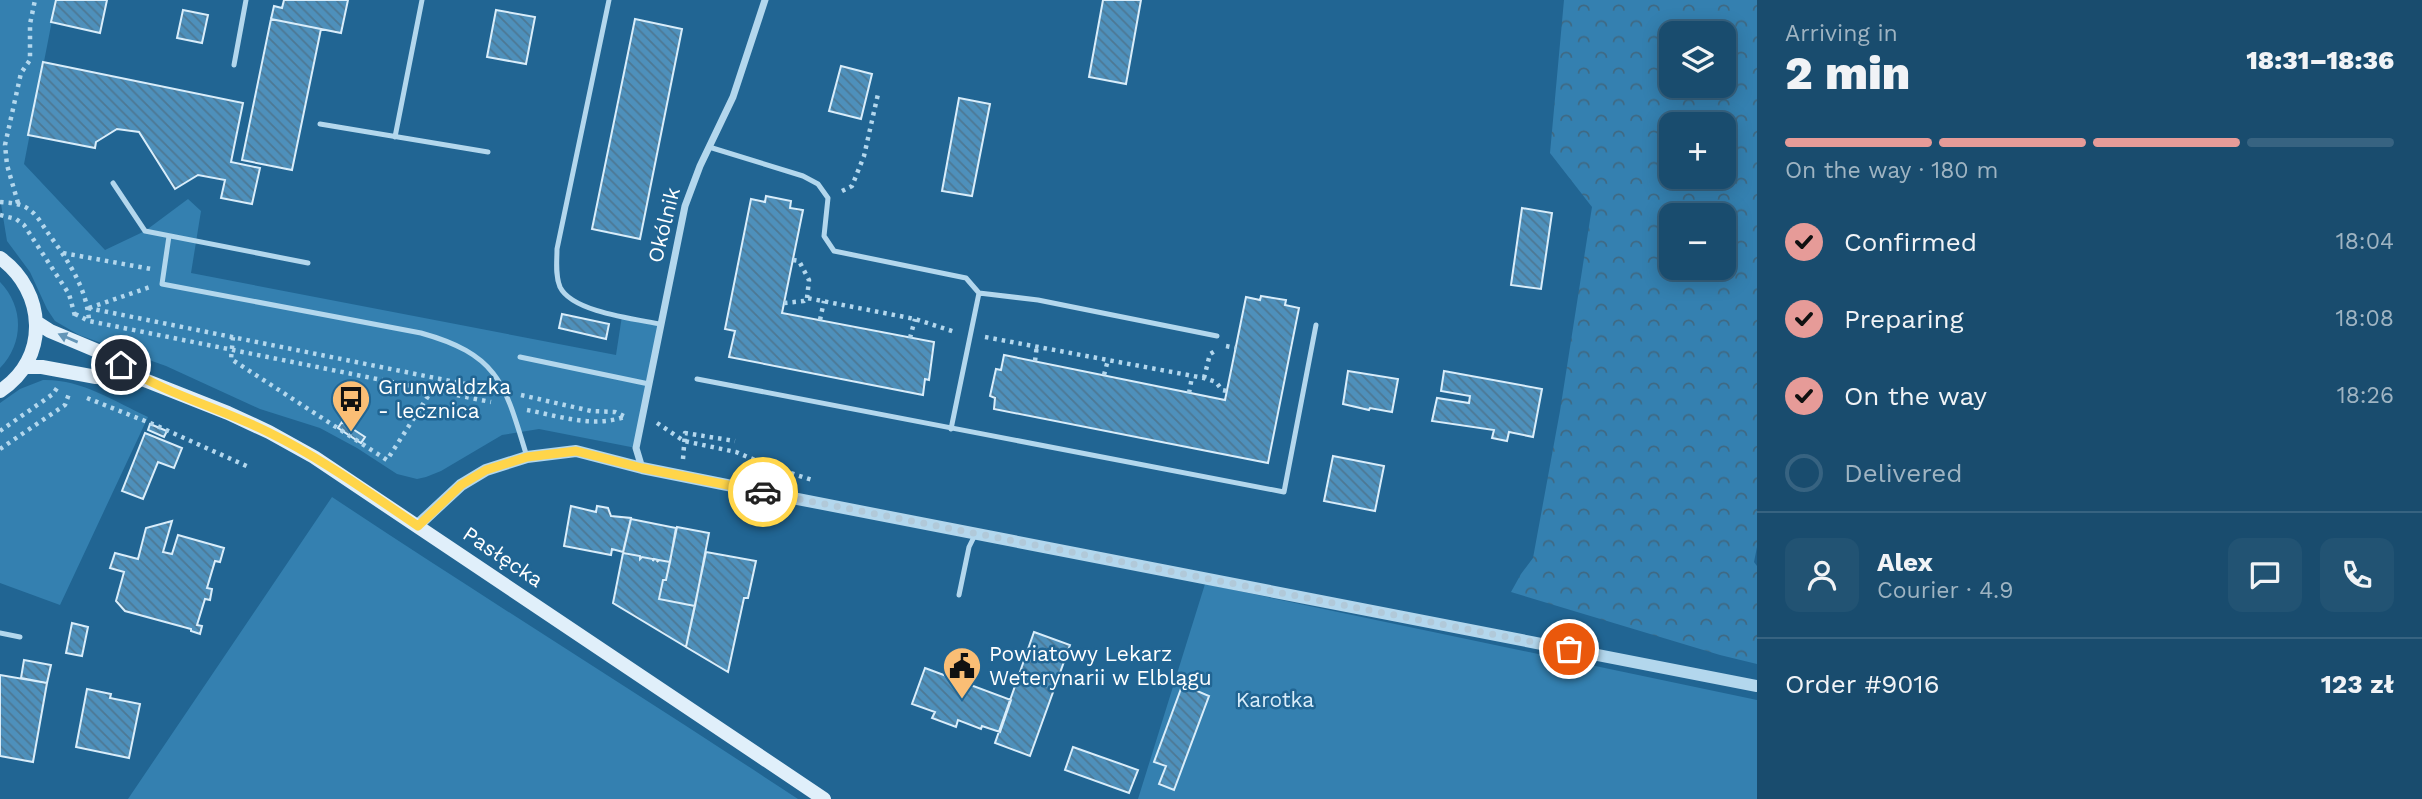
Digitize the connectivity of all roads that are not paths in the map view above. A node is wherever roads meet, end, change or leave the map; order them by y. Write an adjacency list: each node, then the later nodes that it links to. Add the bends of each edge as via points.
1 (246, 0): 5 (lane)
2 (422, 0): 7 (lane)
3 (610, 0): 16 (lane, via 557,249 557,273 561,287 576,303)
4 (765, 0): 8 (street, Okólnik, via 733,97)
5 (234, 65)
6 (320, 124): 7 (lane)
7 (395, 137): 9 (lane)
8 (709, 147): 14 (lane, via 818,184 828,198 824,236 834,250 967,278); 16 (street, Okólnik, via 685,206)
9 (488, 152)
10 (113, 183): 11 (lane, via 145,230)
11 (169, 236): 13 (lane); 26 (lane, via 162,284 421,333 447,340 481,359 501,381)
12 (0, 258): 15 (main road, via 29,291)
13 (308, 263)
14 (979, 293): 18 (lane, via 1038,300); 25 (lane)
15 (36, 322): 20 (main road); 21 (main road, Pasłęcka, one-way to 15, via 100,352)
16 (660, 324): 23 (street, Okólnik)
17 (1316, 325): 25 (lane, via 1284,492)
18 (1217, 336)
19 (520, 357): 23 (lane)
20 (24, 368): 21 (main road, Pasłęcka); 24 (main road)
21 (142, 379): 28 (main road, Pasłęcka, via 269,432)
22 (697, 379): 25 (lane)
23 (649, 384): 27 (street, Okólnik, via 636,448)
24 (0, 391)
25 (951, 429)
26 (527, 457): 27 (street, via 576,451); 28 (street, via 486,470 461,485)
27 (642, 468): 29 (street)
28 (418, 526): 34 (main road, Pasłęcka)
29 (976, 532): 30 (lane); 33 (street)
30 (959, 595)
31 (0, 633): 32 (lane)
32 (20, 637)
33 (1757, 686)
34 (824, 799)

